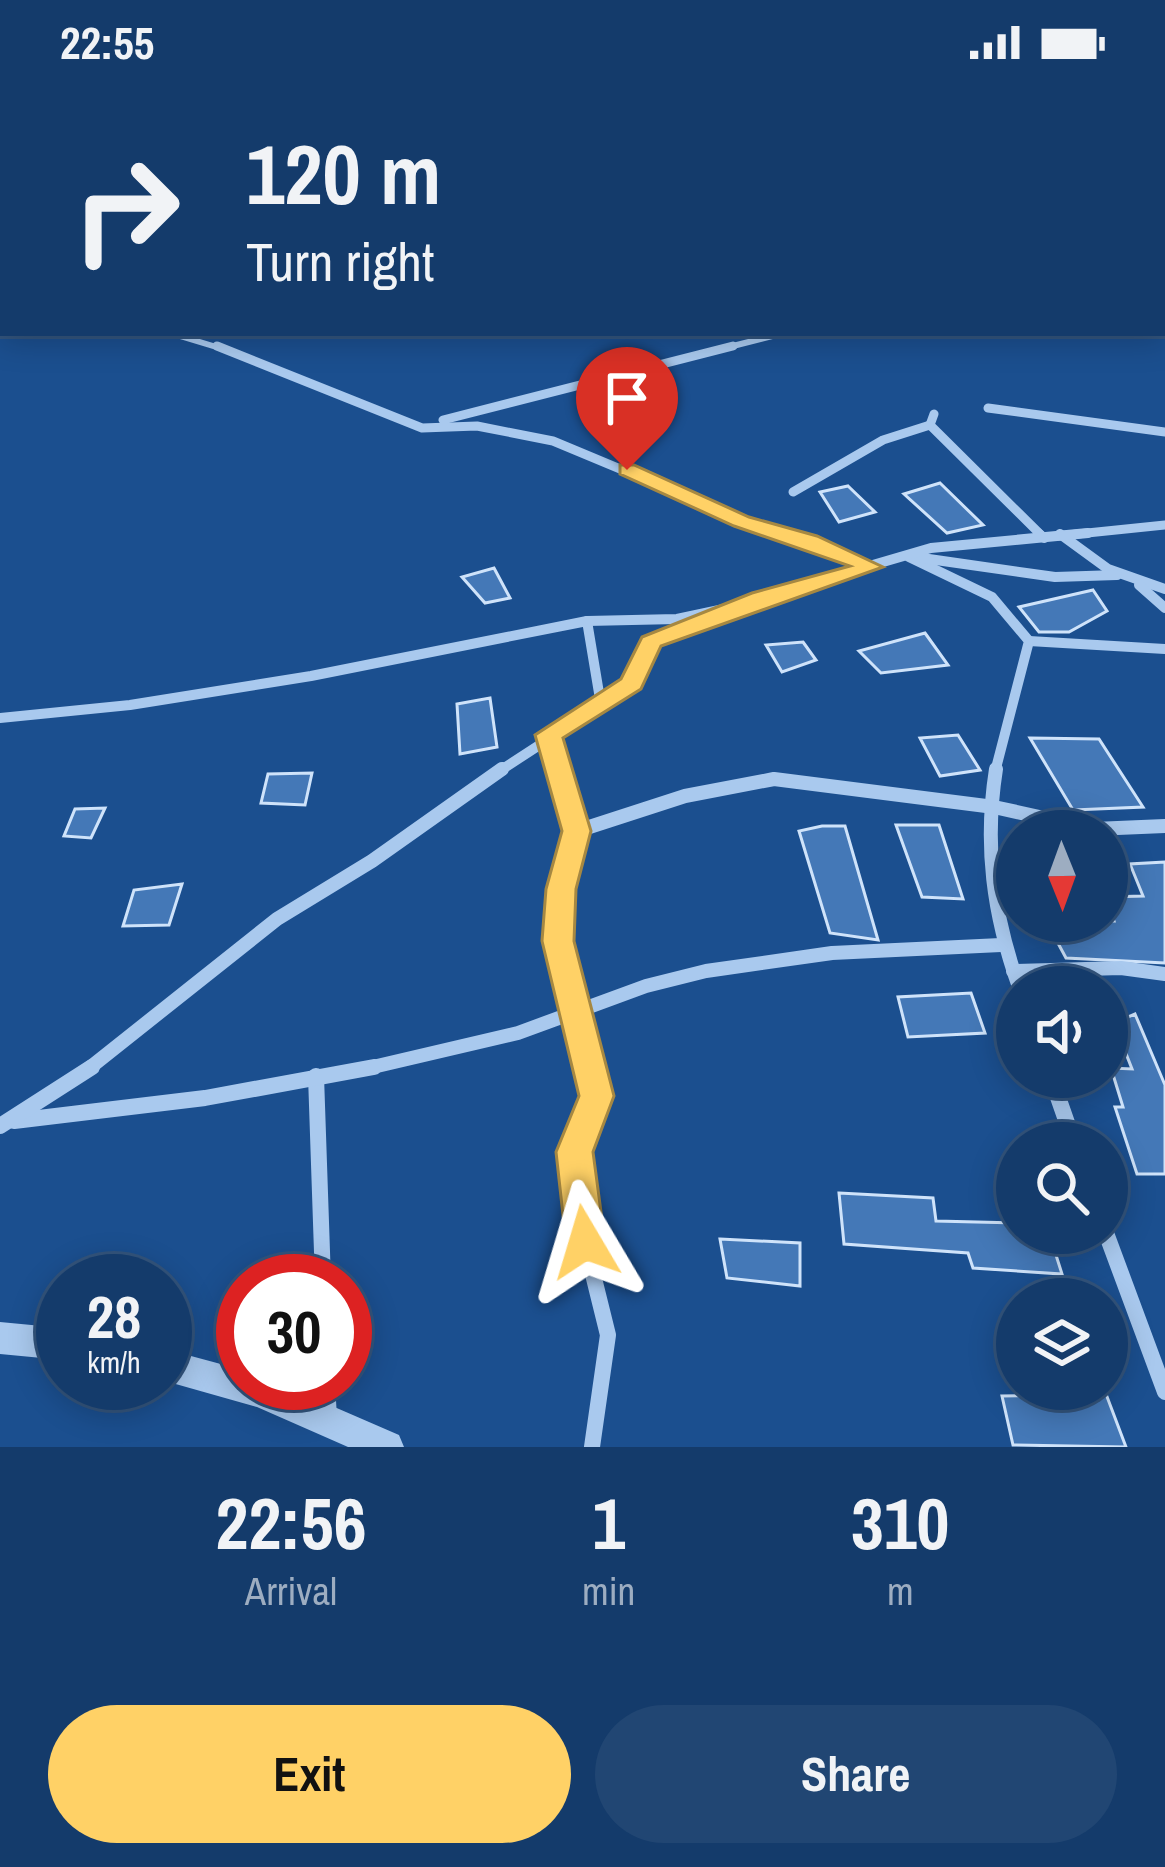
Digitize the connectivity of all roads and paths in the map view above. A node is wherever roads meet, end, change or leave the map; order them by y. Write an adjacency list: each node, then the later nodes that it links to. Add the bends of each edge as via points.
1 (194, 336): 4 (street)
2 (773, 336): 4 (street)
3 (988, 408): 5 (street)
4 (422, 428): 11 (street, via 477,426 553,441)
5 (1165, 432)
6 (793, 492): 9 (street, via 932,420)
7 (1165, 525): 8 (street)
8 (1062, 536): 9 (street); 12 (street)
9 (1044, 538): 10 (street)
10 (909, 556): 11 (street); 12 (street, via 1055,577); 18 (street, via 992,597)
11 (872, 567): 15 (street)
12 (1117, 574): 13 (street)
13 (1138, 584): 14 (street); 16 (street)
14 (1165, 589)
15 (743, 605): 17 (street, via 677,619); 20 (street, via 650,642 632,684)
16 (1165, 608)
17 (587, 621): 20 (street); 21 (street, via 311,676)
18 (1029, 641): 19 (street); 23 (street)
19 (1165, 649)
20 (601, 705): 22 (street)
21 (0, 718)
22 (549, 735): 25 (street); 32 (street, via 277,919 103,1060)
23 (994, 807): 24 (street, via 1094,829); 25 (street, via 774,779 685,796); 26 (street, via 990,895)
24 (1165, 826)
25 (577, 831): 30 (street, via 558,941)
26 (1001, 945): 27 (street); 30 (street, via 875,950 693,974)
27 (1010, 966)
28 (1128, 969): 29 (street)
29 (1165, 974)
30 (574, 1012): 31 (street, via 521,1032); 42 (street, via 596,1096 574,1152 608,1336)
31 (316, 1076): 32 (street, via 164,1108); 33 (street)
32 (4, 1124)
33 (322, 1254)
34 (1114, 1254): 38 (street)
35 (0, 1338): 36 (street)
36 (36, 1341)
37 (192, 1372): 40 (street)
38 (1165, 1392)
39 (328, 1410): 40 (street)
40 (329, 1421): 41 (street)
41 (387, 1447)
42 (592, 1447)

